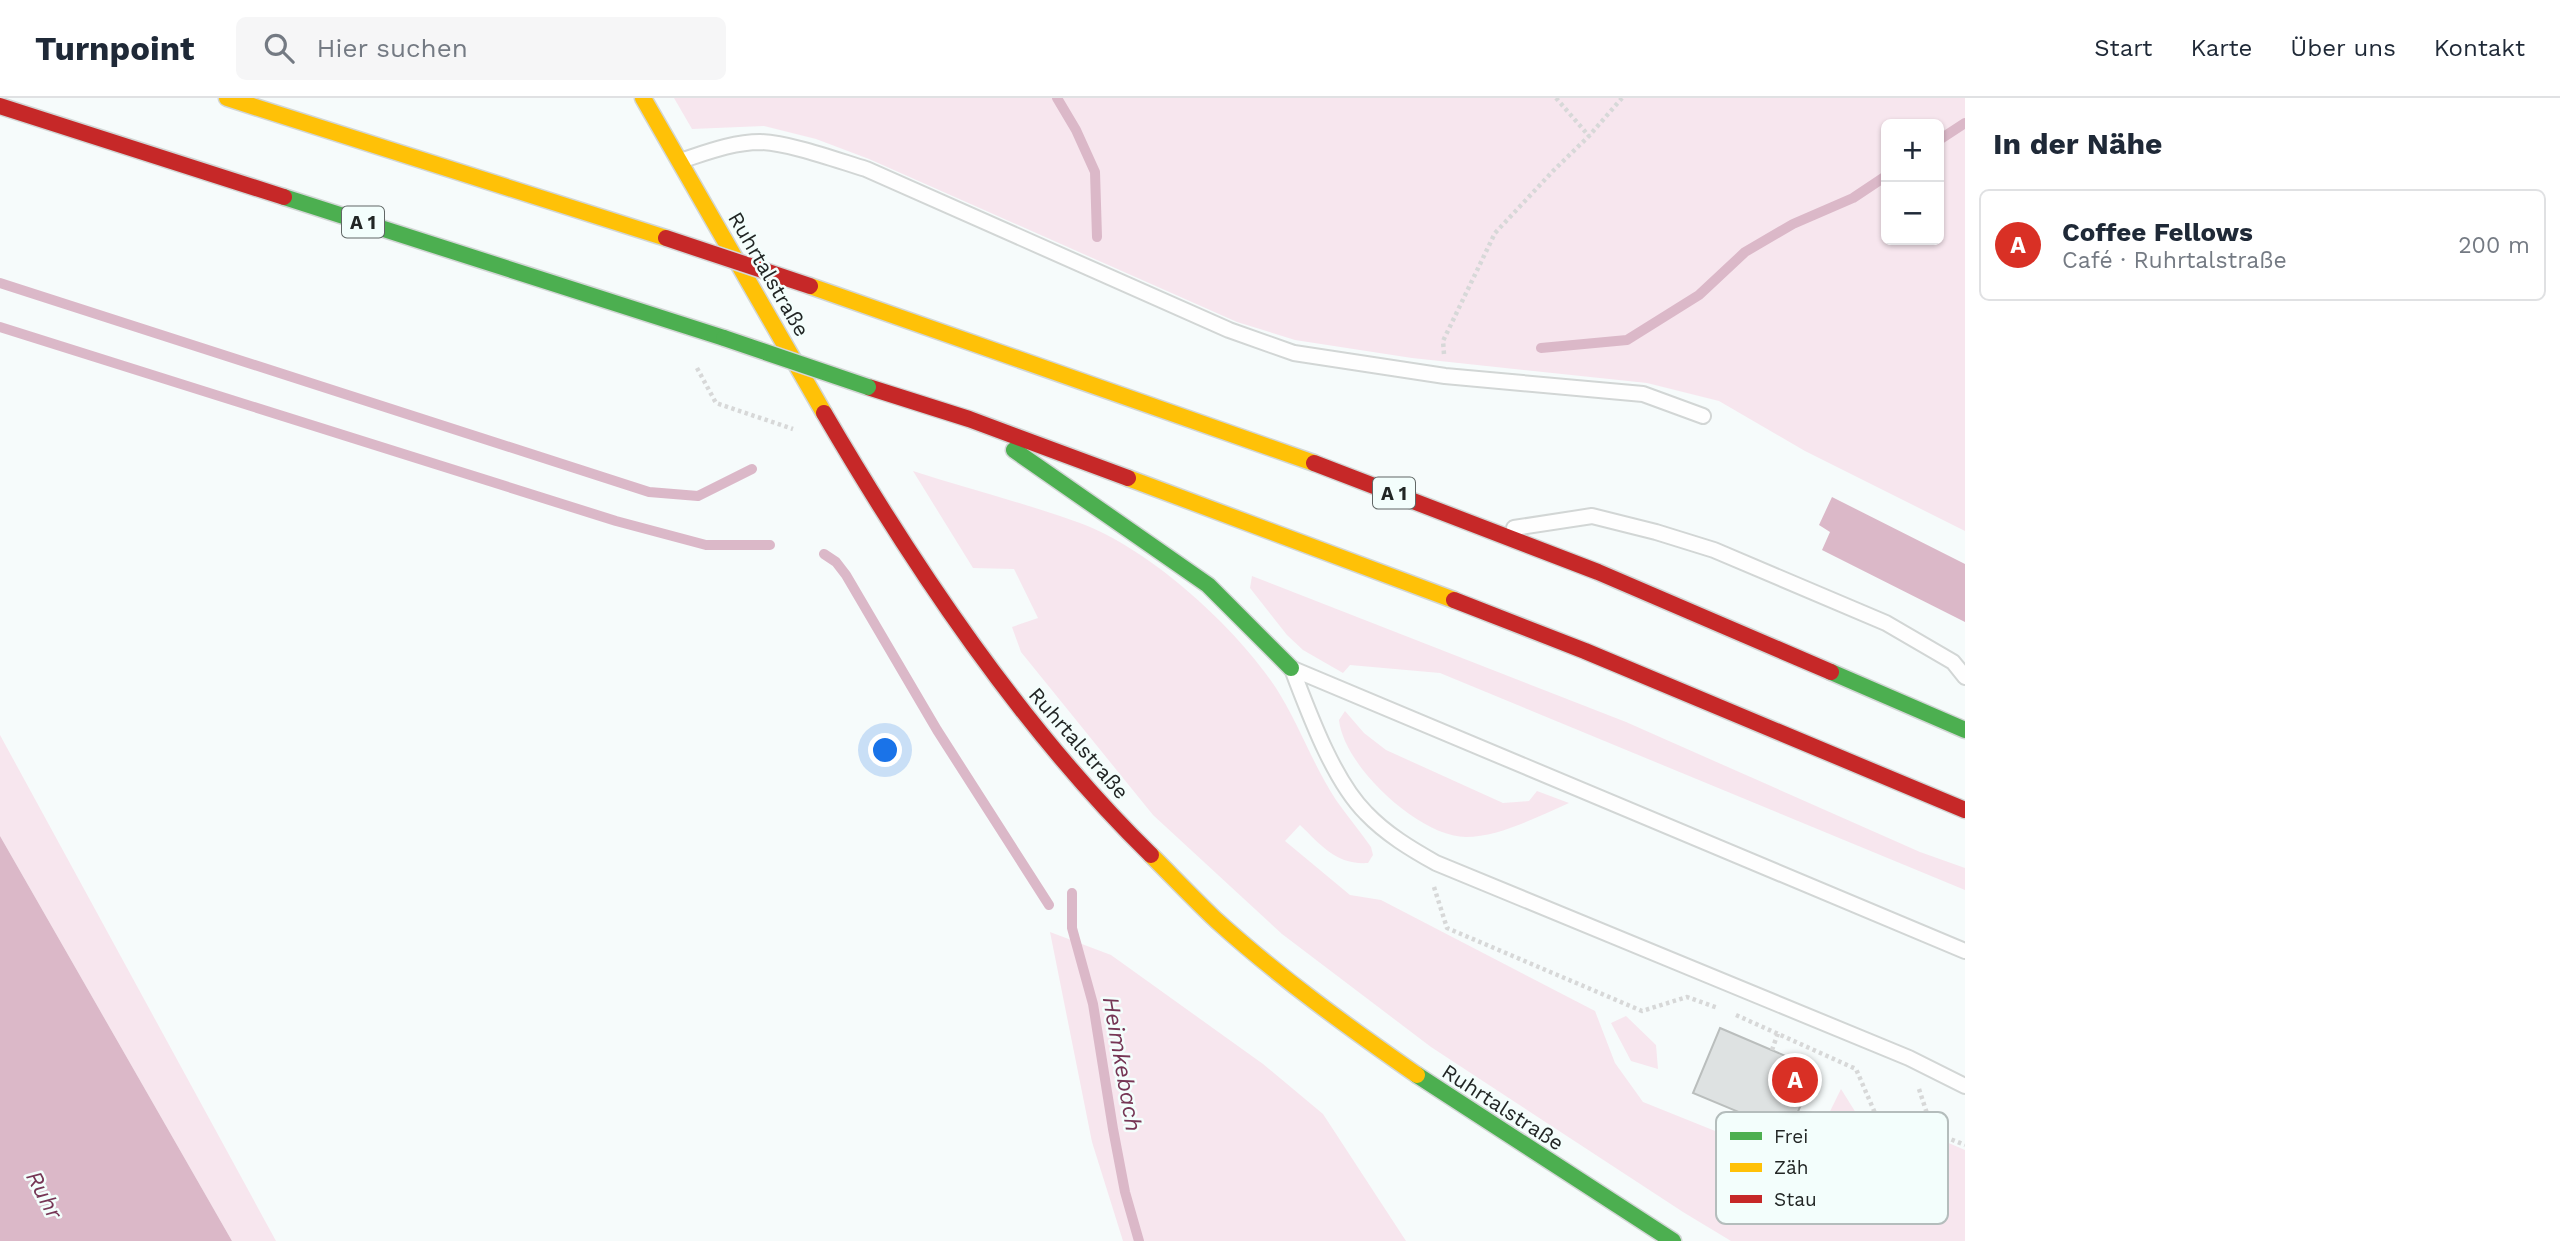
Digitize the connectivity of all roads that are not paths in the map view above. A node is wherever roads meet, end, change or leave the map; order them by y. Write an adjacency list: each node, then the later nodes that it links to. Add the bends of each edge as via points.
1 (227, 98): 7 (main road, A 1, bridge, via 810,286)
2 (643, 98): 4 (main road, Ruhrtalstraße)
3 (0, 106): 6 (main road, A 1, bridge)
4 (679, 161): 5 (lane, via 760,142 808,152 866,169 1229,330 1294,353 1445,376 1643,394); 14 (main road, Ruhrtalstraße, via 844,447 915,558 1009,693 1152,857 1217,920 1358,1034 1432,1087)
5 (1703, 416)
6 (969, 419): 8 (main road, via 1208,585); 11 (main road, A 1, via 1585,651)
7 (1492, 531): 9 (lane, via 1592,516 1714,550 1886,624 1954,662); 10 (main road, A 1)
8 (1291, 668): 12 (lane); 13 (lane, via 1338,774 1365,812 1404,845 1436,863 1909,1058)
9 (1965, 677)
10 (1965, 730)
11 (1965, 810)
12 (1965, 951)
13 (1965, 1086)
14 (1673, 1241)

